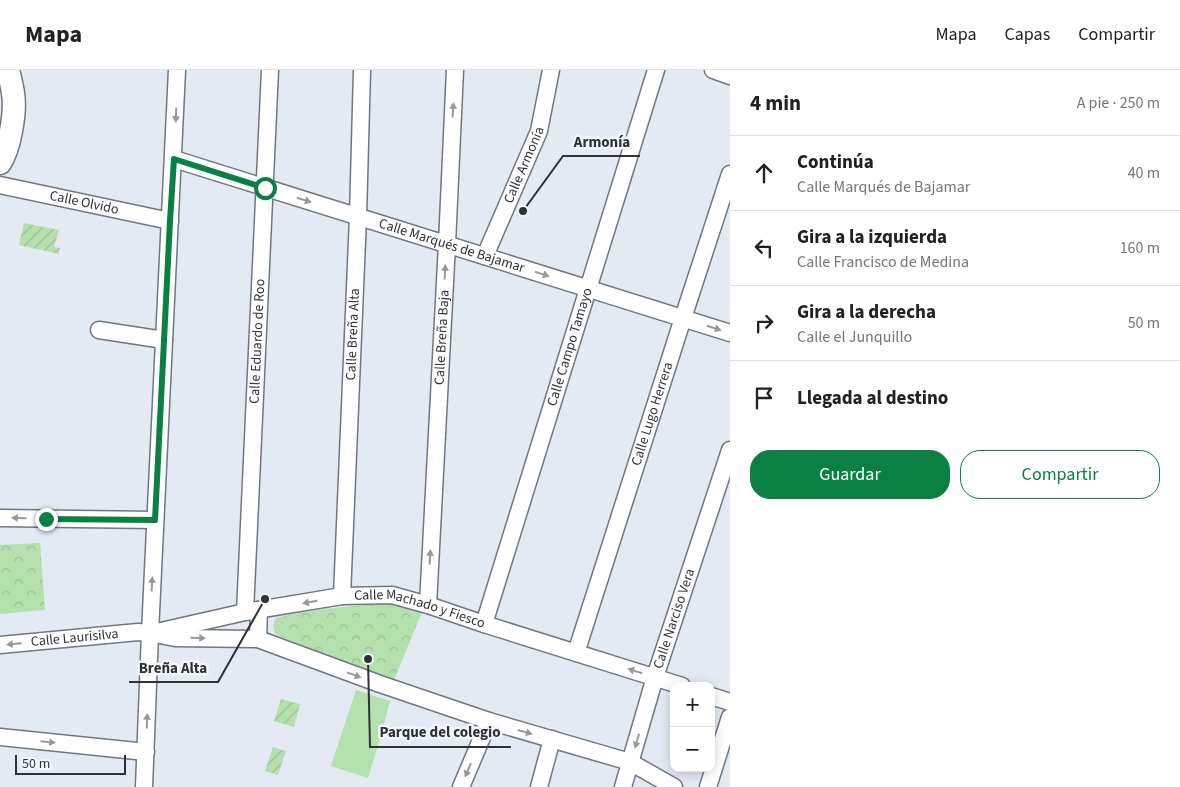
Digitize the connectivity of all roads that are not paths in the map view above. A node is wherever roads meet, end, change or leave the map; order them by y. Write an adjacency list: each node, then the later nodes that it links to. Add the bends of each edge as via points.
1 (8, 70): 10 (main road, via 14,95)
2 (178, 70): 11 (street, one-way to 11)
3 (270, 70): 15 (street, Calle Eduardo de Roo)
4 (362, 70): 16 (street, Calle Breña Alta)
5 (455, 70): 18 (street, Calle Breña Baja, one-way to 5)
6 (551, 70): 19 (street, Calle Armonía, via 539,131)
7 (656, 70): 20 (street, Calle Campo Tamayo)
8 (713, 70): 9 (street)
9 (730, 76)
10 (7, 112): 12 (main road, via 10,138)
11 (174, 159): 15 (street, Calle Marqués de Bajamar); 17 (street)
12 (0, 163)
13 (730, 174): 21 (street, Calle Lugo Herrera)
14 (0, 185): 17 (street, Calle Olvido)
15 (265, 188): 16 (street, Calle Marqués de Bajamar, one-way to 16); 30 (street, Calle Eduardo de Roo)
16 (358, 217): 18 (street, Calle Marqués de Bajamar); 28 (street, Calle Breña Alta)
17 (170, 221): 24 (street)
18 (447, 244): 19 (street, Calle Marqués de Bajamar); 29 (street, Calle Breña Baja, one-way to 18)
19 (486, 256): 20 (street, Calle Marqués de Bajamar, one-way to 20)
20 (588, 289): 21 (street, Calle Marqués de Bajamar); 31 (street, Calle Campo Tamayo)
21 (682, 318): 23 (street, Calle Marqués de Bajamar, one-way to 23); 35 (street, Calle Lugo Herrera)
22 (99, 330): 24 (street)
23 (730, 333)
24 (164, 340): 27 (street)
25 (730, 450): 36 (street, Calle Narciso Vera)
26 (0, 518): 27 (street, one-way to 26)
27 (155, 520): 32 (street, one-way to 27)
28 (342, 596): 29 (street, Calle Machado y Fiesco, via 392,595); 30 (street, Calle Machado y Fiesco, one-way to 30)
29 (428, 605): 31 (street, Calle Machado y Fiesco)
30 (252, 611): 32 (street, Calle Machado y Fiesco); 33 (street, Calle Eduardo de Roo)
31 (484, 624): 35 (street, Calle Machado y Fiesco)
32 (150, 633): 33 (street, one-way to 33, via 175,638); 34 (street, Calle Laurisilva, one-way to 34); 44 (street, one-way to 32)
33 (258, 639): 41 (street, one-way to 41)
34 (0, 645)
35 (576, 653): 36 (street, Calle Machado y Fiesco, one-way to 35)
36 (655, 677): 37 (street, Calle Machado y Fiesco); 45 (street, Calle Narciso Vera, one-way to 45)
37 (670, 682)
38 (715, 697): 39 (street)
39 (730, 702)
40 (730, 717): 51 (street)
41 (488, 721): 43 (street, one-way to 43); 47 (street, one-way to 47)
42 (0, 737): 44 (street, one-way to 44)
43 (552, 740): 45 (street); 48 (street)
44 (146, 752): 46 (street)
45 (630, 762): 49 (street, Calle Narciso Vera); 50 (street)
46 (144, 787)
47 (461, 787)
48 (539, 787)
49 (623, 787)
50 (674, 787)
51 (708, 787)

